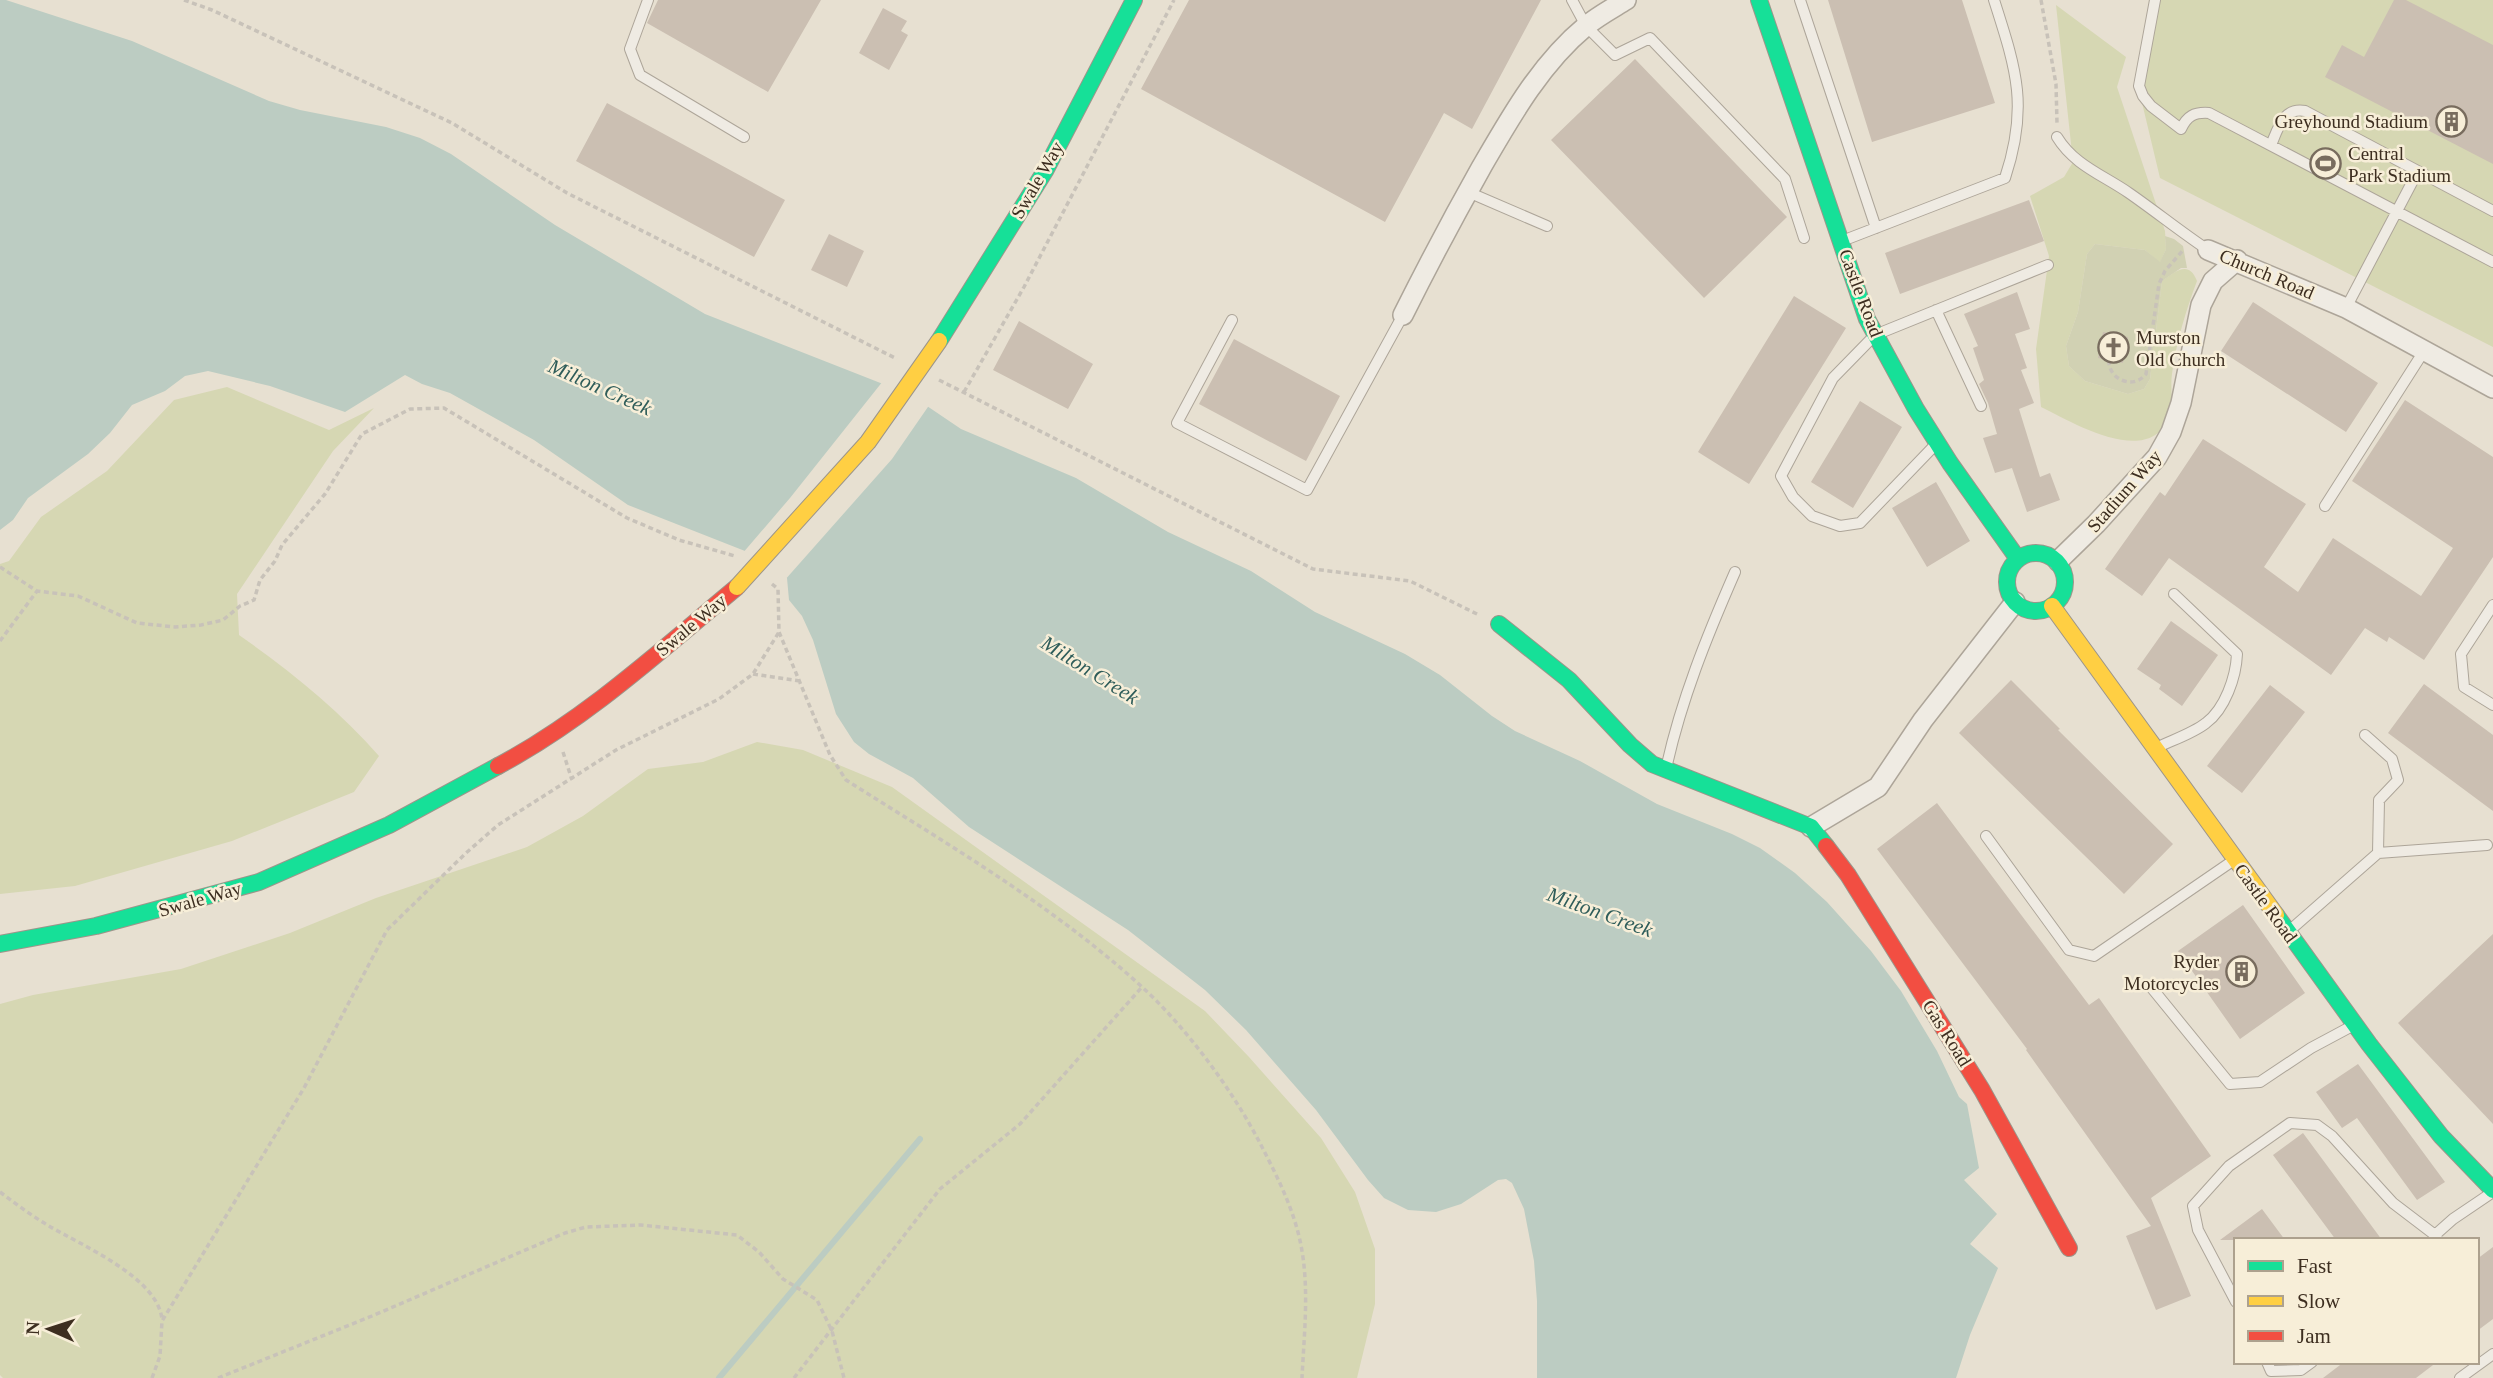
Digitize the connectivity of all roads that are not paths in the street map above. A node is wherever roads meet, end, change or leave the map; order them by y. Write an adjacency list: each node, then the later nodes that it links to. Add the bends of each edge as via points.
1 (648, 0): 10 (lane, via 630,49 640,75)
2 (1134, 0): 53 (main road, Swale Way, bridge, via 1045,171 939,341 868,442 737,587 607,696 530,748 389,825 259,882 96,926)
3 (1572, 0): 9 (lane)
4 (1626, 0): 9 (street)
5 (1759, 0): 20 (main road, Castle Road)
6 (1800, 0): 18 (lane)
7 (1994, 0): 18 (lane, via 2017,82 2019,109 2005,178)
8 (2155, 0): 12 (lane, via 2138,82 2143,96 2181,129 2192,115 2209,113)
9 (1586, 26): 14 (street, via 1539,75); 19 (lane, via 1615,55 1650,38 1786,179)
10 (744, 137)
11 (2057, 137): 21 (lane, Church Road, via 2089,170 2128,192)
12 (2270, 145): 13 (lane, via 2284,117 2305,111); 15 (lane)
13 (2418, 171): 15 (lane); 16 (lane)
14 (1468, 192): 17 (lane); 27 (street)
15 (2397, 211): 23 (lane); 25 (lane)
16 (2493, 211)
17 (1547, 226)
18 (1876, 228): 20 (lane)
19 (1804, 238)
20 (1841, 241): 29 (main road, Castle Road)
21 (2200, 245): 22 (street, Church Road)
22 (2237, 260): 25 (street, Church Road); 36 (street, Stadium Way, via 2213,281 2201,305 2181,403 2157,457)
23 (2493, 262)
24 (2048, 265): 26 (lane)
25 (2346, 308): 30 (street, Church Road)
26 (1936, 310): 29 (lane); 32 (lane)
27 (1403, 315): 28 (lane, via 1307,490 1177,423)
28 (1232, 320)
29 (1875, 335): 33 (main road, Castle Road); 33 (lane, via 1833,378 1781,476 1793,497 1812,516 1840,526 1860,523)
30 (2424, 351): 31 (street, Church Road); 34 (lane)
31 (2493, 388)
32 (1981, 406)
33 (1937, 443): 35 (main road, Castle Road)
34 (2325, 506)
35 (2018, 559): 36 (main road, via 2037,553); 39 (main road, via 2011,566 2007,584)
36 (2058, 561): 41 (main road, via 2065,584)
37 (1735, 572): 46 (lane, via 1701,649)
38 (2174, 594): 45 (lane, via 2237,654 2236,674 2207,722)
39 (2015, 602): 41 (main road, via 2037,611); 47 (street, via 1923,719 1878,787)
40 (2493, 605): 43 (lane, via 2461,654 2464,687)
41 (2052, 606): 45 (main road, Castle Road)
42 (1499, 624): 46 (main road, via 1569,680 1637,751)
43 (2493, 705)
44 (2365, 734): 50 (lane, via 2392,759 2398,780 2379,800)
45 (2155, 748): 51 (main road, Castle Road)
46 (1666, 770): 47 (main road)
47 (1811, 827): 58 (main road, Gas Road, via 1848,875 1931,1006)
48 (1986, 836): 51 (lane, via 2069,950 2094,956)
49 (2487, 845): 50 (lane)
50 (2378, 853): 52 (lane)
51 (2234, 859): 52 (main road, Castle Road)
52 (2287, 932): 55 (main road, Castle Road)
53 (0, 944)
54 (2151, 986): 55 (lane, via 2230,1084 2260,1083)
55 (2355, 1025): 56 (main road, Castle Road, via 2441,1136 2479,1170)
56 (2493, 1191): 57 (lane, via 2453,1219)
57 (2437, 1237): 59 (lane, via 2393,1203 2332,1136 2317,1125 2290,1123 2229,1166 2193,1206 2198,1230)
58 (2069, 1248)
59 (2234, 1298)
60 (2493, 1354): 63 (lane)
61 (2268, 1364): 62 (lane, via 2272,1371 2301,1370)
62 (2309, 1364)
63 (2460, 1378)

